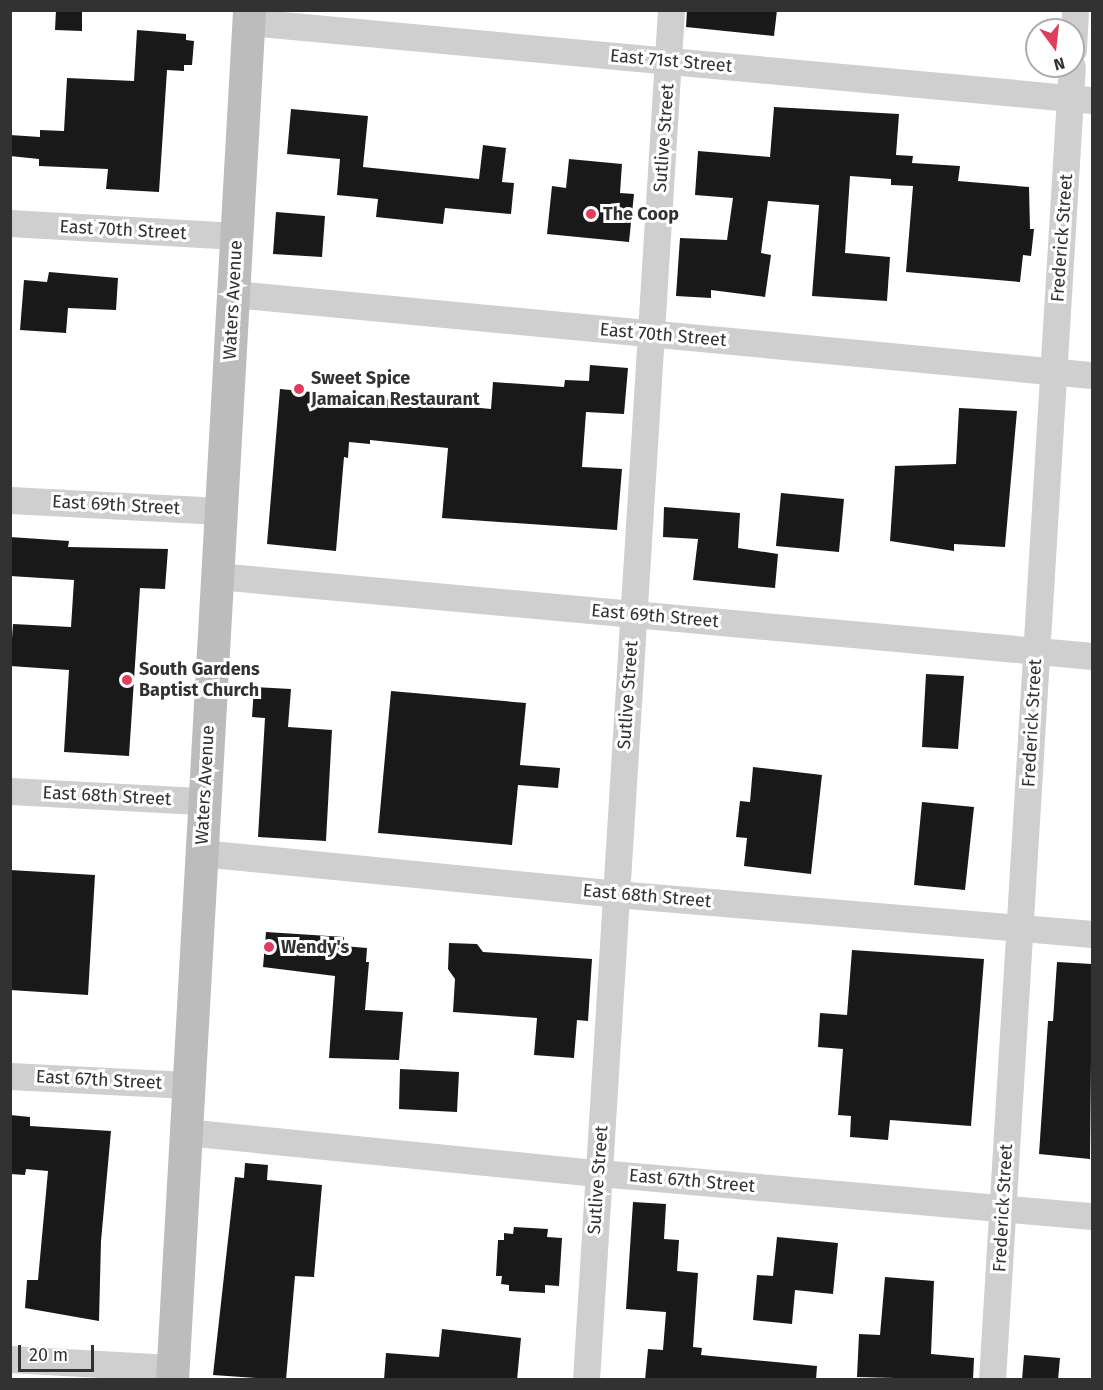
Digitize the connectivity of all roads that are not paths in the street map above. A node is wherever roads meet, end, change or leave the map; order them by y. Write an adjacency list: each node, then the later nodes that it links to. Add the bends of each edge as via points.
1 (671, 10): 3 (street, Sutlive Street)
2 (249, 16): 3 (street, East 71st Street); 7 (main road, Waters Avenue)
3 (668, 61): 5 (street, East 71st Street); 9 (street, Sutlive Street)
4 (1075, 78): 5 (street, Frederick Street)
5 (1081, 99): 10 (street, Frederick Street)
6 (10, 223): 7 (street, East 70th Street)
7 (236, 237): 8 (main road, Waters Avenue)
8 (233, 294): 9 (street, East 70th Street); 13 (main road, Waters Avenue)
9 (651, 334): 10 (street, East 70th Street); 15 (street, Sutlive Street)
10 (1053, 371): 11 (street, East 70th Street); 16 (street, Frederick Street)
11 (1092, 375)
12 (10, 500): 13 (street, East 69th Street)
13 (221, 511): 14 (main road, Waters Avenue)
14 (217, 576): 15 (street, East 69th Street); 19 (main road, Waters Avenue)
15 (633, 614): 16 (street, East 69th Street); 21 (street, Sutlive Street)
16 (1036, 650): 17 (street, East 69th Street); 22 (street, Frederick Street)
17 (1092, 656)
18 (10, 791): 19 (street, East 68th Street)
19 (204, 801): 20 (main road, Waters Avenue)
20 (201, 853): 21 (street, East 68th Street); 25 (main road, Waters Avenue)
21 (616, 894): 22 (street, East 68th Street); 27 (street, Sutlive Street)
22 (1020, 926): 23 (street, East 68th Street); 28 (street, Frederick Street)
23 (1092, 934)
24 (10, 1076): 25 (street, East 67th Street)
25 (188, 1085): 26 (main road, Waters Avenue)
26 (185, 1132): 27 (street, East 67th Street); 31 (main road, Waters Avenue)
27 (598, 1173): 28 (street, East 67th Street); 32 (street, Sutlive Street)
28 (1003, 1208): 29 (street, East 67th Street); 33 (street, Frederick Street)
29 (1092, 1216)
30 (10, 1359): 31 (street)
31 (172, 1374)
32 (586, 1380)
33 (992, 1380)

